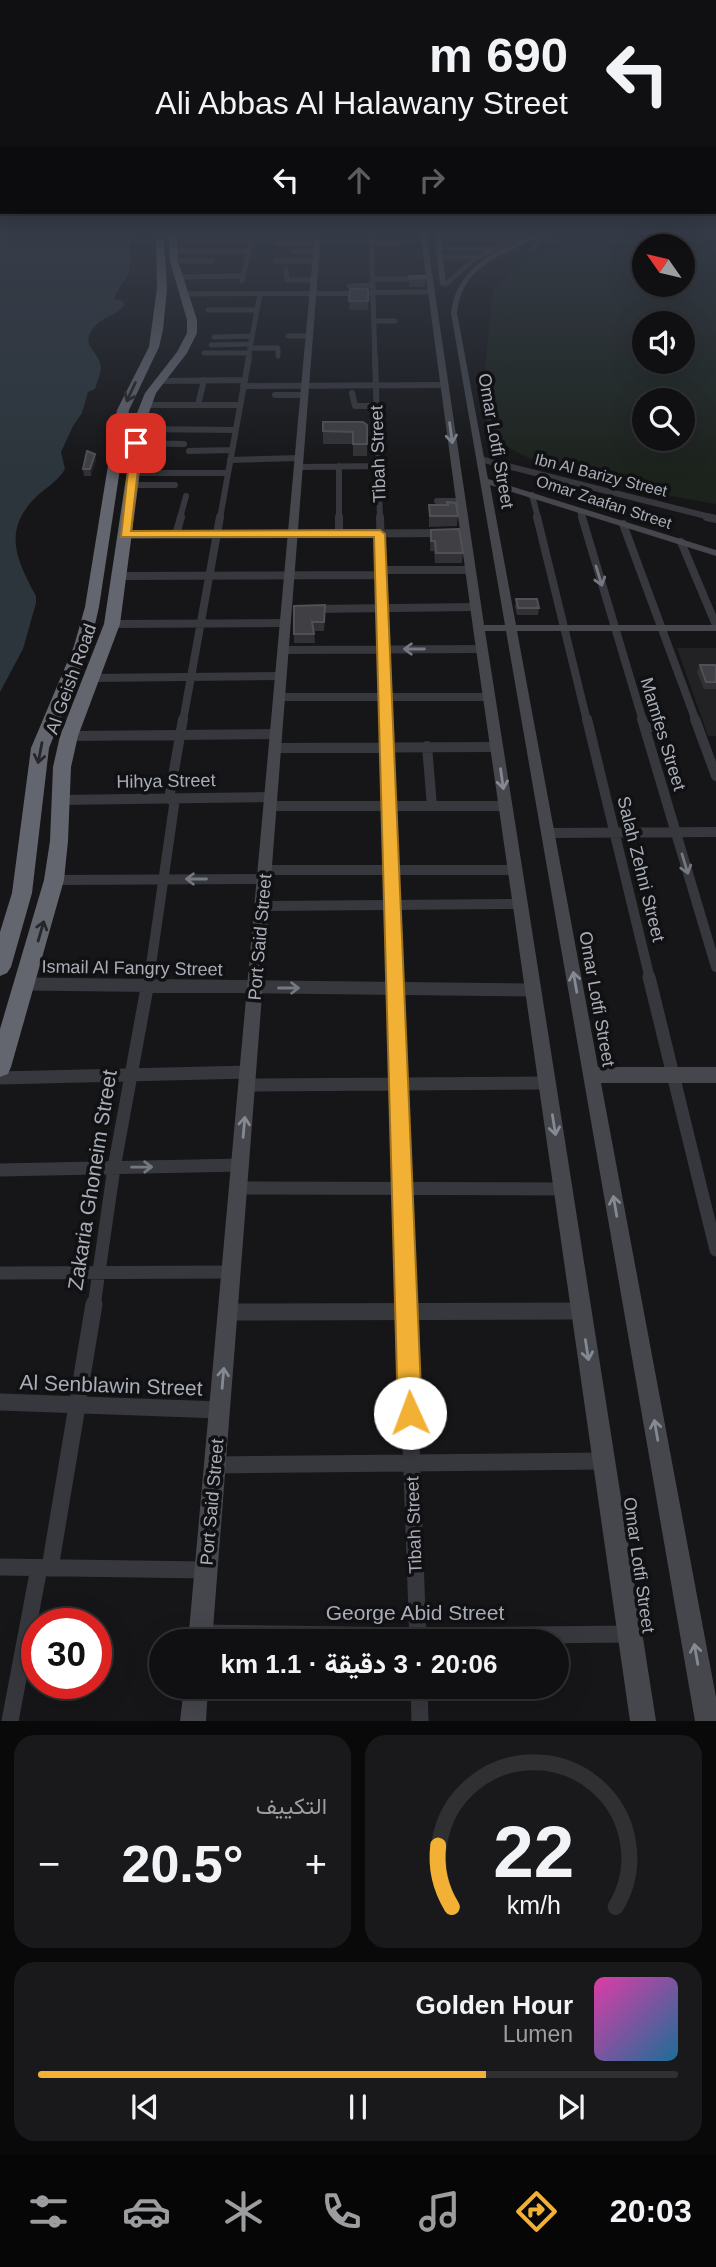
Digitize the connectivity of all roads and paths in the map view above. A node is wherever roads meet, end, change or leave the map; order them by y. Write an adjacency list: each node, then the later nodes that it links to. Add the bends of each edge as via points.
1 (160, 312): 18 (highway, Al Geish Road, via 157,338)
2 (180, 312): 15 (highway, Al Geish Road, via 192,320 192,333)
3 (257, 312): 14 (street, Zakaria Ghoneim Street)
4 (311, 312): 11 (street, Port Said Street)
5 (374, 312): 8 (street, Tibah Street)
6 (441, 312): 23 (street, Omar Lotfi Street)
7 (454, 312): 36 (street, Omar Lotfi Street)
8 (374, 321): 9 (street); 22 (street, Tibah Street)
9 (395, 321)
10 (288, 336): 11 (street)
11 (309, 336): 24 (street, Port Said Street)
12 (214, 337): 14 (street)
13 (211, 345): 14 (street)
14 (250, 345): 16 (street); 17 (street, via 278,348); 21 (street, Zakaria Ghoneim Street)
15 (172, 350): 18 (highway); 20 (highway, Al Geish Road)
16 (204, 353)
17 (278, 356)
18 (144, 365): 113 (highway, Al Geish Road, one-way to 113, via 123,410 88,624 40,748 22,893)
19 (204, 380): 20 (street); 21 (street); 28 (street)
20 (159, 381): 27 (highway, Al Geish Road)
21 (244, 383): 24 (street); 29 (street, Zakaria Ghoneim Street)
22 (376, 385): 23 (street); 24 (street); 30 (street, Tibah Street)
23 (445, 385): 47 (street, Omar Lotfi Street, one-way to 47)
24 (305, 390): 26 (street); 38 (street, Port Said Street)
25 (352, 393): 30 (street, via 355,406)
26 (275, 395)
27 (144, 405): 28 (street); 32 (highway, Al Geish Road)
28 (198, 405): 29 (street)
29 (240, 405): 31 (street, Zakaria Ghoneim Street)
30 (376, 406): 40 (street, Tibah Street)
31 (235, 430): 32 (street); 34 (street, Zakaria Ghoneim Street)
32 (137, 436): 33 (street); 42 (highway, Al Geish Road)
33 (184, 443)
34 (232, 450): 35 (street); 37 (street, Zakaria Ghoneim Street)
35 (189, 451)
36 (480, 459): 44 (street, Omar Lotfi Street); 50 (street, Ibn Al Barizy Street)
37 (230, 460): 38 (street); 41 (street, Zakaria Ghoneim Street)
38 (299, 463): 39 (street); 53 (street, Port Said Street)
39 (339, 466): 40 (street); 54 (street)
40 (378, 466): 55 (street, Tibah Street)
41 (227, 473): 42 (street); 58 (street, Zakaria Ghoneim Street)
42 (132, 479): 43 (street); 56 (highway, Al Geish Road)
43 (176, 485)
44 (484, 486): 45 (street, Omar Zaafan Street, via 503,486); 73 (street, Omar Lotfi Street)
45 (532, 495): 49 (street, Omar Zaafan Street); 74 (street, Salah Zehni Street)
46 (186, 496): 57 (street)
47 (461, 501): 48 (street); 52 (street, Omar Lotfi Street)
48 (437, 502)
49 (580, 510): 51 (street, Omar Zaafan Street); 75 (street, Mamfes Street, one-way to 75)
50 (716, 519)
51 (624, 524): 59 (street, Omar Zaafan Street); 76 (street)
52 (465, 533): 55 (street); 61 (street, Omar Lotfi Street)
53 (294, 534): 54 (street); 58 (street); 63 (street, Port Said Street)
54 (339, 534): 55 (street)
55 (380, 534): 62 (street, Tibah Street)
56 (125, 535): 57 (street); 64 (highway, Al Geish Road)
57 (176, 535): 58 (street)
58 (216, 535): 65 (street, Zakaria Ghoneim Street)
59 (681, 542): 60 (street, Omar Zaafan Street); 71 (street)
60 (716, 553)
61 (471, 570): 62 (street); 66 (street, Omar Lotfi Street)
62 (381, 573): 63 (street); 67 (street, Tibah Street)
63 (290, 575): 65 (street); 68 (street, Port Said Street)
64 (120, 576): 65 (street); 70 (highway, Al Geish Road)
65 (208, 576): 69 (street, Zakaria Ghoneim Street)
66 (477, 607): 67 (street); 72 (street, Omar Lotfi Street)
67 (382, 608): 68 (street); 79 (street, Tibah Street)
68 (287, 616): 69 (street); 78 (street, Port Said Street)
69 (200, 623): 70 (street); 81 (street, Zakaria Ghoneim Street)
70 (113, 624): 82 (highway, Al Geish Road)
71 (716, 627): 76 (street)
72 (480, 628): 73 (street); 77 (street, Omar Lotfi Street)
73 (510, 628): 74 (street); 103 (street, Omar Lotfi Street)
74 (564, 628): 75 (street); 104 (street, Salah Zehni Street)
75 (615, 628): 76 (street); 86 (street, Mamfes Street)
76 (662, 628): 94 (street)
77 (482, 649): 79 (street, one-way to 79); 85 (street, Omar Lotfi Street)
78 (284, 650): 79 (street); 80 (street, Port Said Street)
79 (383, 650): 84 (street, Tibah Street)
80 (282, 676): 81 (street); 83 (street, Port Said Street)
81 (190, 677): 82 (street); 88 (street, Zakaria Ghoneim Street)
82 (92, 678): 89 (highway, Al Geish Road)
83 (280, 697): 84 (street); 90 (street, Port Said Street)
84 (385, 697): 85 (street); 93 (street, Tibah Street)
85 (489, 697): 92 (street, Omar Lotfi Street)
86 (645, 727): 87 (street); 101 (street, Mamfes Street)
87 (663, 727)
88 (180, 735): 89 (street); 90 (street); 95 (street, Zakaria Ghoneim Street)
89 (69, 736): 96 (highway, Al Geish Road)
90 (277, 741): 93 (street); 97 (street, Port Said Street)
91 (427, 746): 92 (street); 93 (street); 100 (street)
92 (497, 747): 99 (street, Omar Lotfi Street, one-way to 99)
93 (386, 748): 98 (street, Tibah Street)
94 (716, 776)
95 (172, 799): 96 (street, Hihya Street); 97 (street, Hihya Street); 108 (street, Zakaria Ghoneim Street)
96 (60, 800): 109 (highway, Al Geish Road)
97 (272, 802): 98 (street, Hihya Street); 107 (street, Port Said Street)
98 (388, 806): 100 (street, Hihya Street); 105 (street, Tibah Street)
99 (506, 806): 100 (street, Hihya Street); 106 (street, Omar Lotfi Street)
100 (432, 807)
101 (676, 832): 102 (street); 104 (street); 114 (street, Mamfes Street, one-way to 114)
102 (716, 832)
103 (547, 833): 104 (street); 122 (street, Omar Lotfi Street, one-way to 103)
104 (614, 833): 123 (street, Salah Zehni Street)
105 (390, 870): 106 (street); 107 (street); 111 (street, Tibah Street)
106 (515, 870): 110 (street, Omar Lotfi Street)
107 (265, 874): 108 (street, one-way to 108); 112 (street, Port Said Street)
108 (163, 879): 109 (street); 116 (street, Zakaria Ghoneim Street)
109 (54, 880): 115 (highway, Al Geish Road, one-way to 109)
110 (520, 904): 111 (street); 119 (street, Omar Lotfi Street)
111 (391, 905): 112 (street); 118 (street, Tibah Street)
112 (263, 906): 117 (street, Port Said Street)
113 (0, 967)
114 (716, 967)
115 (25, 984): 116 (street, Ismail Al Fangry Street); 120 (highway, Al Geish Road)
116 (148, 986): 117 (street, Ismail Al Fangry Street); 121 (street, Zakaria Ghoneim Street)
117 (256, 988): 118 (street, Ismail Al Fangry Street, one-way to 118); 126 (street, Port Said Street)
118 (394, 988): 119 (street, Ismail Al Fangry Street); 128 (street, Tibah Street)
119 (533, 990): 127 (street, Omar Lotfi Street)
120 (0, 1067)
121 (131, 1074): 125 (street); 126 (street); 130 (street, Zakaria Ghoneim Street)
122 (591, 1074): 123 (street); 155 (street, Omar Lotfi Street, one-way to 122)
123 (673, 1074): 124 (street); 135 (street, Salah Zehni Street)
124 (716, 1075)
125 (0, 1078)
126 (248, 1079): 128 (street); 129 (street, Port Said Street, one-way to 126)
127 (547, 1083): 128 (street); 133 (street, Omar Lotfi Street, one-way to 133)
128 (398, 1084): 134 (street, Tibah Street)
129 (241, 1166): 130 (street, one-way to 129); 132 (street, Port Said Street)
130 (114, 1168): 131 (street); 138 (street, Zakaria Ghoneim Street)
131 (0, 1170)
132 (239, 1188): 134 (street); 136 (street, Port Said Street)
133 (563, 1189): 134 (street); 139 (street, Omar Lotfi Street)
134 (402, 1190): 141 (street, Tibah Street)
135 (716, 1250)
136 (232, 1272): 138 (street); 140 (street, Port Said Street)
137 (0, 1273): 138 (street)
138 (99, 1273): 143 (street, Zakaria Ghoneim Street)
139 (581, 1311): 141 (street); 145 (street, Omar Lotfi Street, one-way to 145)
140 (228, 1312): 141 (street); 144 (street, Port Said Street, one-way to 140)
141 (407, 1312): 146 (street, Tibah Street)
142 (0, 1402): 143 (street, Al Senblawin Street)
143 (79, 1406): 144 (street, Al Senblawin Street); 149 (street, Zakaria Ghoneim Street)
144 (220, 1410): 147 (street, Port Said Street)
145 (604, 1461): 146 (street); 153 (street, Omar Lotfi Street)
146 (412, 1462): 147 (street); 152 (street, Tibah Street)
147 (215, 1465): 150 (street, Port Said Street)
148 (0, 1567): 149 (street)
149 (44, 1568): 150 (street); 158 (street, Zakaria Ghoneim Street)
150 (206, 1570): 151 (street, Port Said Street)
151 (202, 1629)
152 (418, 1629)
153 (630, 1634): 154 (street, George Abid Street); 161 (street, Omar Lotfi Street)
154 (569, 1635)
155 (710, 1694): 162 (street, Omar Lotfi Street)
156 (195, 1699): 159 (street)
157 (419, 1699): 160 (street)
158 (10, 1721)
159 (193, 1721)
160 (420, 1721)
161 (643, 1721)
162 (708, 1721)

